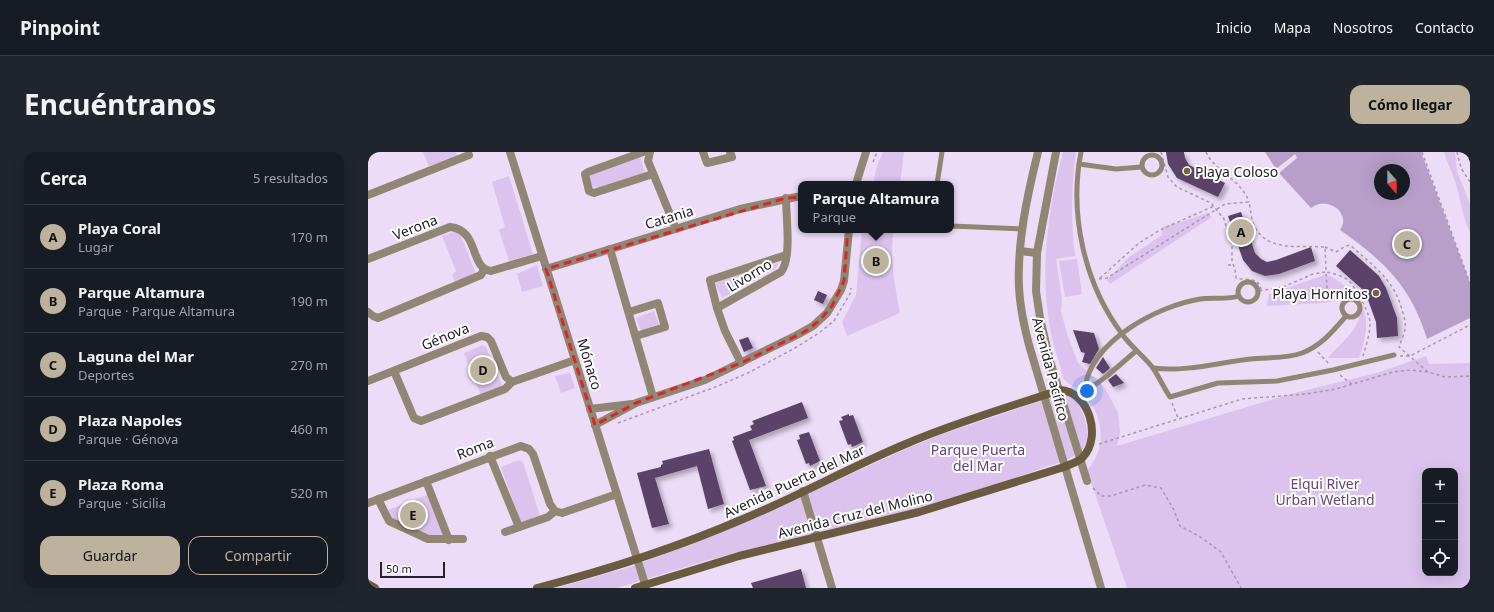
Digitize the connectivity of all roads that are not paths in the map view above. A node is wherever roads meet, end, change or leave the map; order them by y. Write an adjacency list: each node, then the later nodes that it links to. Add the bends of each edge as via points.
1 (478, 152): 12 (street)
2 (510, 152): 29 (street, Mónaco)
3 (643, 152): 15 (street, via 585,174 590,191 594,193)
4 (650, 152): 15 (street, via 648,161)
5 (703, 152): 6 (street, via 707,163 732,157)
6 (730, 152)
7 (866, 152): 16 (street)
8 (942, 152): 17 (lane)
9 (1038, 152): 23 (street, Avenida Pacífico)
10 (1056, 152): 27 (street, Avenida Pacífico)
11 (1081, 152): 13 (lane)
12 (468, 154): 18 (street)
13 (1079, 164): 14 (lane, via 1120,169); 38 (lane, via 1076,187 1085,256)
14 (1142, 167): 14 (lane, via 1144,160 1150,155 1158,158 1163,164 1158,173 1151,176 1145,173)
15 (653, 174): 22 (street)
16 (857, 181)
17 (937, 181)
18 (368, 195)
19 (798, 196): 20 (street, Catania)
20 (786, 198): 22 (street, Catania); 28 (street, Livorno)
21 (954, 226): 23 (lane)
22 (676, 229): 25 (street, Catania)
23 (1023, 229): 26 (street, Avenida Pacífico)
24 (849, 233): 43 (street, via 844,282 827,313 806,331)
25 (610, 249): 32 (street, Catania); 36 (street)
26 (1020, 251): 27 (street); 50 (street, Avenida Pacífico, via 1021,308)
27 (1037, 253): 49 (street, Avenida Pacífico, via 1036,277 1040,318)
28 (786, 255): 34 (street, Livorno, via 786,263 781,272); 34 (street, via 710,280)
29 (542, 256): 31 (street, via 491,271); 32 (street, Mónaco)
30 (368, 259): 31 (street, Verona, via 445,228 455,228 467,235)
31 (484, 268): 35 (street, via 481,275 378,318)
32 (546, 269): 42 (street, Mónaco)
33 (1239, 296): 33 (lane, via 1240,286 1247,282 1260,290 1252,302 1246,302); 38 (lane, via 1199,299 1178,305)
34 (717, 308): 43 (street, Livorno, via 725,332)
35 (368, 312)
36 (629, 312): 39 (street); 39 (street, via 658,304 665,327)
37 (1346, 316): 37 (lane, via 1351,318 1357,315 1361,303 1352,299 1345,301 1342,309); 44 (lane, via 1326,338 1301,353 1195,368)
38 (1122, 334): 40 (lane); 48 (lane, via 1093,363)
39 (636, 336): 52 (street)
40 (1136, 351): 44 (lane); 48 (lane, via 1100,381)
41 (1394, 355): 44 (lane, via 1278,381 1218,382 1170,397)
42 (575, 360): 47 (street); 54 (street, Mónaco)
43 (741, 363): 52 (street, via 705,380)
44 (1153, 368)
45 (394, 371): 46 (street, Génova); 47 (street, Génova, via 484,336 491,341 506,377); 47 (street, via 414,418 420,421 505,389)
46 (368, 381)
47 (512, 382)
48 (1085, 387): 51 (lane)
49 (1060, 390): 50 (street, Avenida Puerta del Mar); 51 (street, Avenida Pacífico); 57 (street, Avenida Pacífico)
50 (1044, 395): 58 (street, Avenida Pacífico); 61 (street, Avenida Puerta del Mar, via 938,430)
51 (1076, 396): 57 (street, Avenida Pacífico, via 1086,408 1091,420 1092,435 1089,447)
52 (654, 397): 53 (street)
53 (636, 404): 54 (street); 55 (street)
54 (590, 409): 55 (street, Mónaco)
55 (595, 425): 62 (street, Mónaco)
56 (490, 456): 59 (street, Roma); 65 (street, Roma, via 521,446 529,449); 66 (street)
57 (1080, 460): 58 (street, Avenida Cruz del Molino); 60 (street, Avenida Pacífico)
58 (1064, 467): 68 (street, Avenida Cruz del Molino, via 934,507); 78 (street, Avenida Pacífico)
59 (426, 480): 63 (street, Roma); 69 (street)
60 (1087, 482)
61 (803, 491): 68 (street); 71 (street, Avenida Puerta del Mar, via 721,529)
62 (617, 494): 65 (street, via 562,513); 71 (street, Mónaco)
63 (378, 499): 64 (street, Roma); 69 (street, via 389,520 428,540)
64 (368, 503)
65 (555, 511): 66 (street, via 548,517)
66 (519, 527): 67 (street)
67 (505, 532)
68 (817, 537): 73 (street, Avenida Cruz del Molino, via 739,556); 77 (street)
69 (449, 540): 70 (street)
70 (464, 540)
71 (637, 559): 73 (street, Mónaco); 75 (street, Avenida Puerta del Mar)
72 (368, 584): 74 (street)
73 (645, 584): 76 (street, Avenida Cruz del Molino)
74 (375, 588)
75 (537, 588)
76 (635, 588)
77 (832, 588)
78 (1101, 588)

